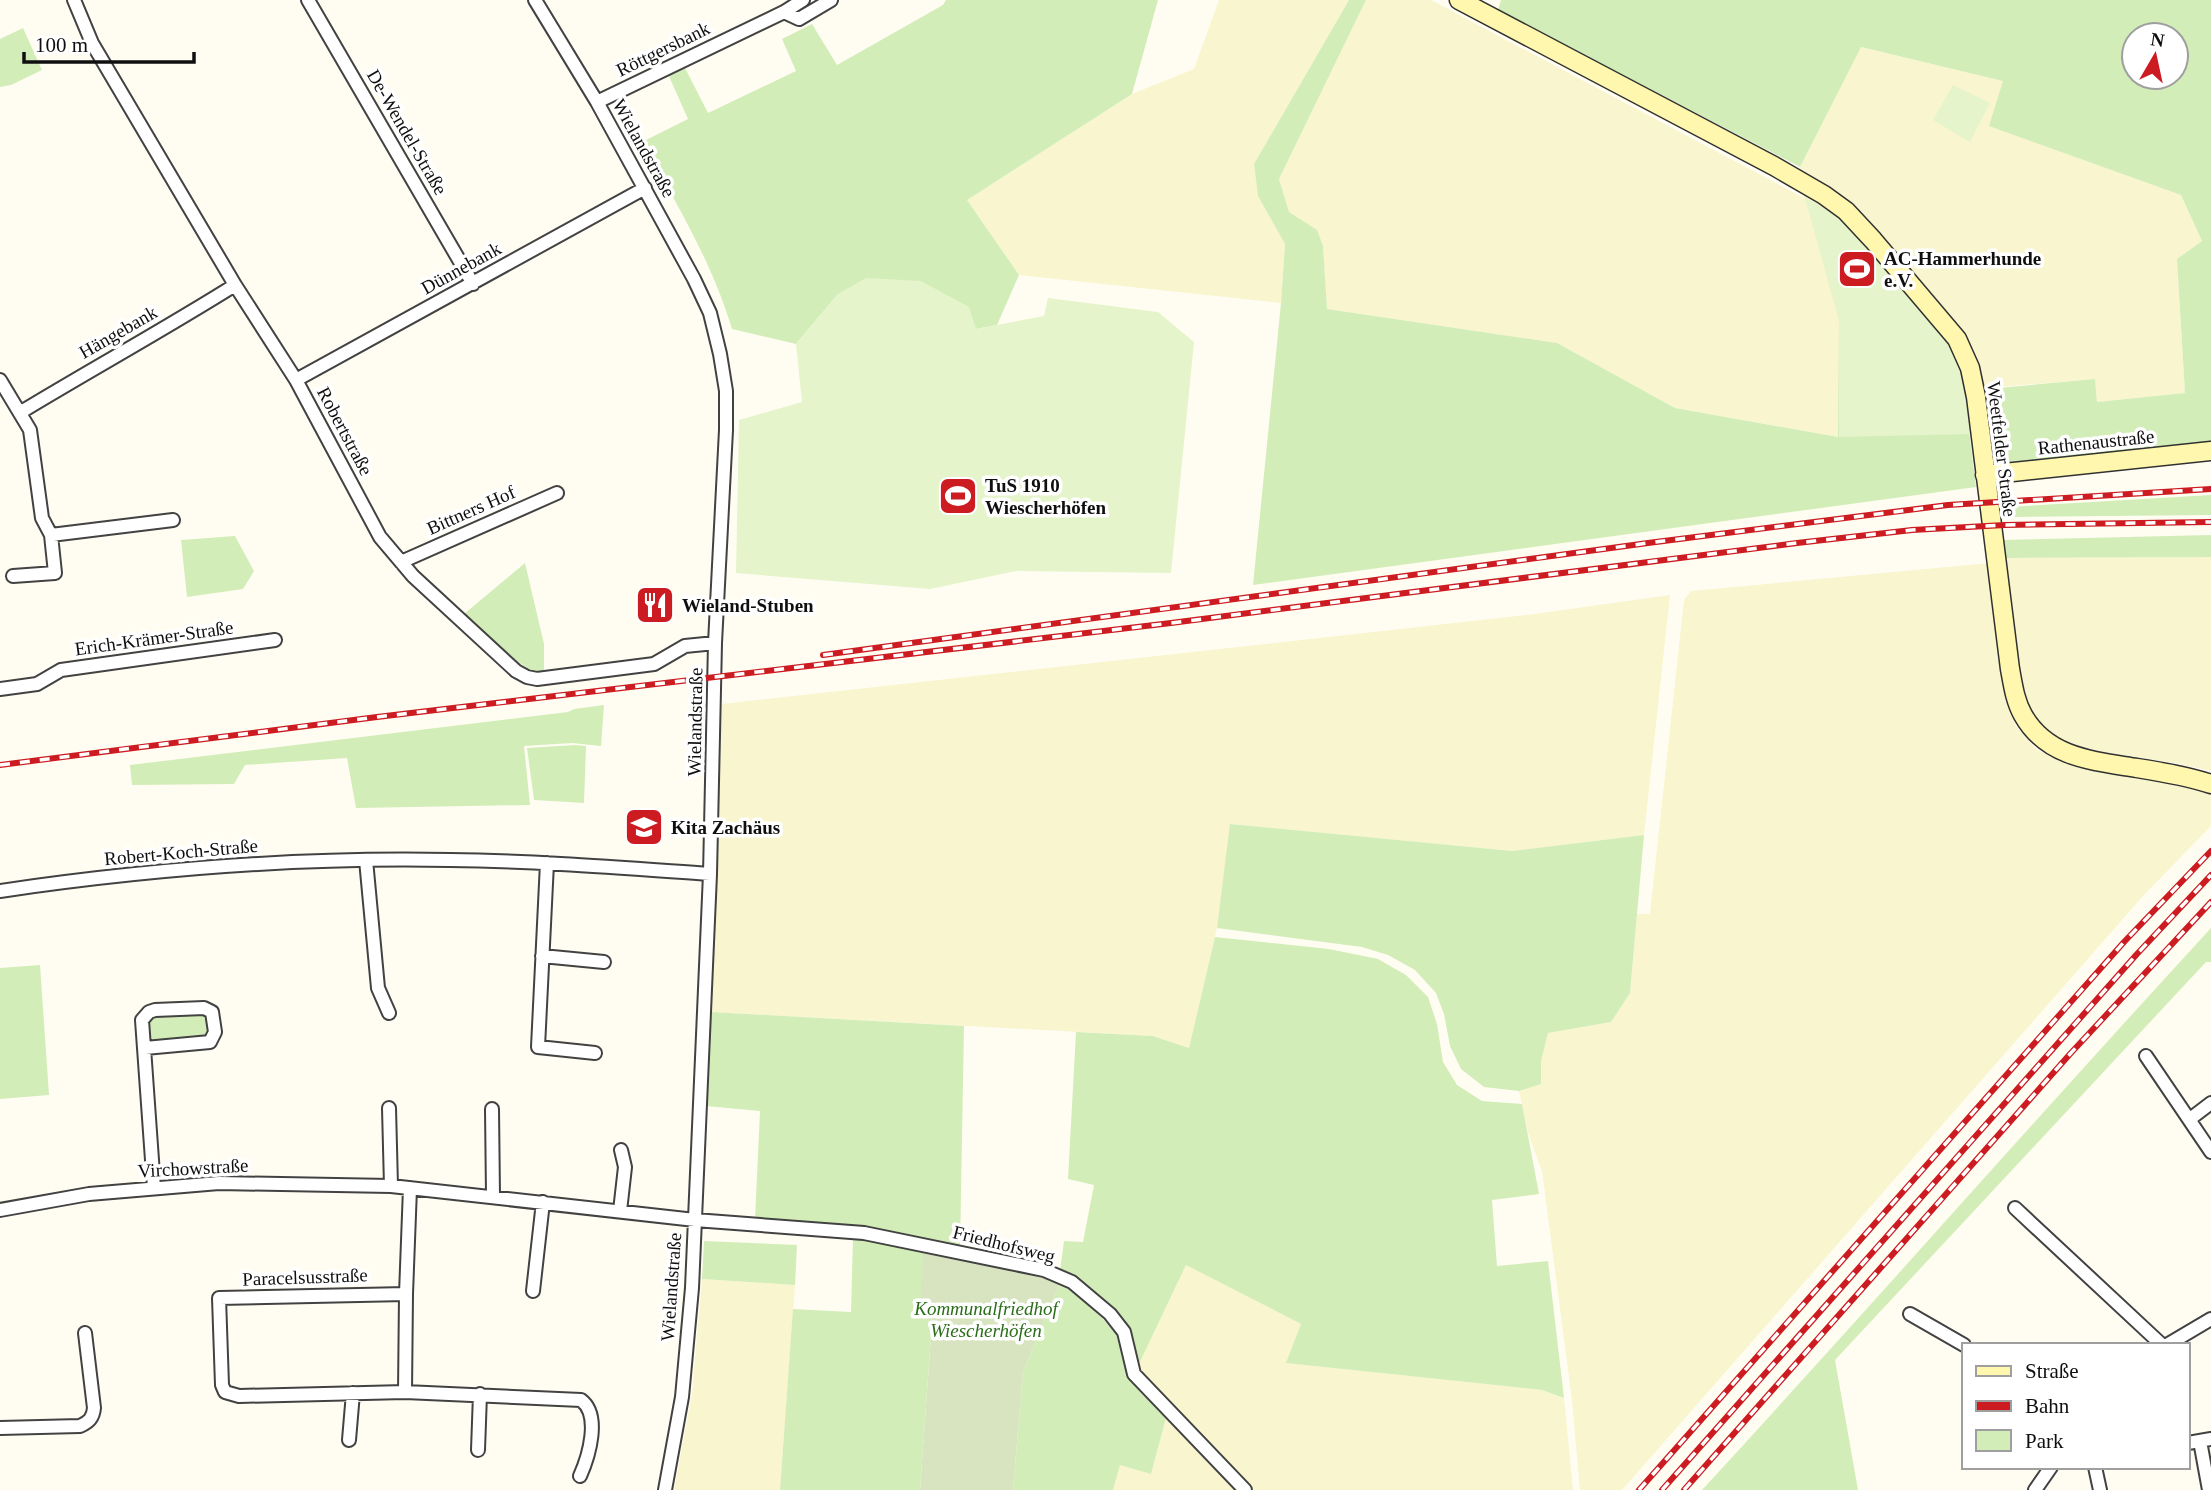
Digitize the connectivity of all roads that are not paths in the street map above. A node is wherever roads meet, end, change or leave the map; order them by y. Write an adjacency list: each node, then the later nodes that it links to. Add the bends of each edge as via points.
1 (74, 0): 11 (street, Robertstraße, via 92,43)
2 (308, 0): 10 (street, De-Wendel-Straße)
3 (535, 0): 8 (street, Wielandstraße)
4 (803, 0): 7 (street, Röttgersbank)
5 (831, 0): 7 (street, Röttgersbank, via 799,19)
6 (1459, 0): 16 (street, Weetfelder Straße, via 1774,166 1846,211 1963,349 1976,397)
7 (784, 12): 8 (street, Röttgersbank)
8 (597, 102): 9 (street, Wielandstraße)
9 (645, 188): 10 (street, Dünnebank); 23 (street, Wielandstraße, via 710,313 726,391)
10 (473, 284): 13 (street, Dünnebank)
11 (235, 285): 13 (street, Robertstraße); 14 (street, Hängebank)
12 (0, 380): 14 (street)
13 (296, 380): 20 (street, Robertstraße, via 369,518)
14 (21, 412): 19 (street, via 30,430 42,518)
15 (2211, 451): 16 (street, Rathenaustraße)
16 (1985, 475): 25 (street, Weetfelder Straße, via 2014,689 2030,726 2072,756)
17 (557, 493): 20 (street, Bittners Hof)
18 (173, 520): 19 (street)
19 (51, 535): 21 (street, via 55,573)
20 (401, 562): 23 (street, Robertstraße, via 527,677 654,664 685,646)
21 (13, 576)
22 (275, 640): 24 (street, Erich-Krämer-Straße, via 61,670 37,684)
23 (715, 643): 28 (street, Wielandstraße)
24 (0, 689)
25 (2211, 783)
26 (366, 860): 27 (street, Robert-Koch-Straße); 29 (street, Robert-Koch-Straße, via 187,869); 32 (street, via 378,988)
27 (547, 863): 28 (street, Robert-Koch-Straße); 30 (street)
28 (710, 874): 50 (street, Wielandstraße)
29 (0, 891)
30 (542, 956): 31 (street); 34 (street, via 538,1047)
31 (604, 962)
32 (389, 1013)
33 (145, 1048): 33 (street, via 142,1020 149,1012 204,1008 212,1012 215,1032 210,1042); 43 (street)
34 (595, 1053)
35 (2146, 1056): 39 (street)
36 (2211, 1103): 39 (street)
37 (389, 1108): 42 (street)
38 (492, 1109): 45 (street)
39 (2190, 1119): 41 (street)
40 (621, 1150): 49 (street, via 625,1167)
41 (2211, 1152)
42 (391, 1186): 43 (street, Virchowstraße, via 219,1183); 44 (street, Virchowstraße)
43 (154, 1188): 48 (street, Virchowstraße)
44 (410, 1188): 45 (street, Virchowstraße); 52 (street)
45 (493, 1196): 46 (street, Virchowstraße)
46 (543, 1202): 49 (street, Virchowstraße); 51 (street)
47 (2015, 1208): 56 (street)
48 (0, 1210)
49 (620, 1211): 50 (street, Virchowstraße)
50 (695, 1220): 69 (street, Wielandstraße, via 682,1398); 70 (street, Friedhofsweg, via 864,1233 1044,1270 1072,1282 1124,1332 1134,1374)
51 (533, 1291)
52 (406, 1294): 59 (street); 60 (street, Paracelsusstraße, via 219,1298 225,1392 239,1396)
53 (1910, 1314): 58 (street)
54 (2211, 1319): 57 (street)
55 (85, 1333): 62 (street, via 94,1408 88,1423)
56 (2163, 1343)
57 (2169, 1343)
58 (1962, 1344)
59 (405, 1392): 60 (street, Paracelsusstraße); 61 (street, Paracelsusstraße)
60 (353, 1393): 63 (street)
61 (480, 1394): 65 (street); 68 (street, Paracelsusstraße, via 581,1400 592,1419 588,1459)
62 (0, 1428)
63 (349, 1440)
64 (2200, 1441): 73 (street)
65 (478, 1450)
66 (2050, 1469): 71 (street)
67 (2095, 1469): 72 (street)
68 (580, 1476)
69 (665, 1490)
70 (1245, 1490)
71 (2035, 1490)
72 (2100, 1490)
73 (2209, 1490)

